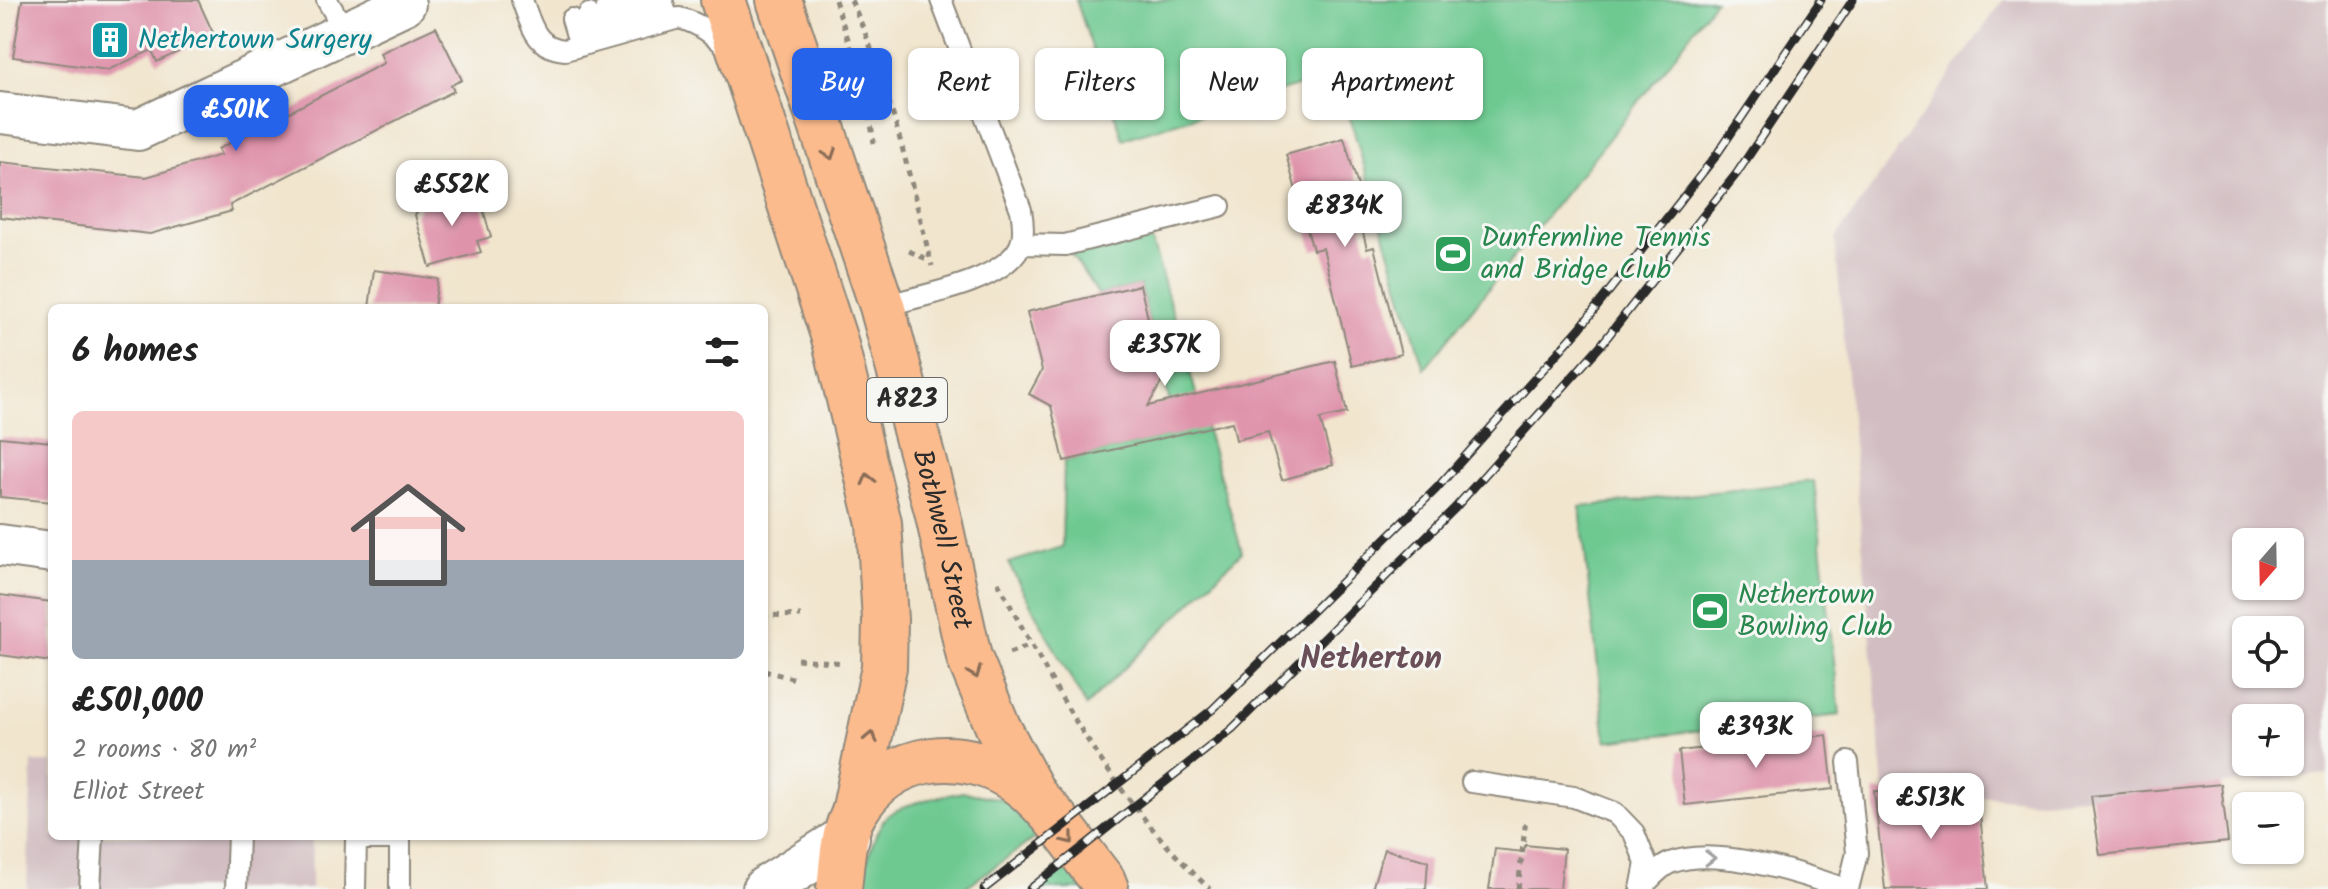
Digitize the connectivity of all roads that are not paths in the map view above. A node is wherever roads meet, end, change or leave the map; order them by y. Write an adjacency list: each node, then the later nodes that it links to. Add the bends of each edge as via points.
1 (522, 0): 8 (lane, via 540,42 556,50)
2 (723, 0): 9 (main road, Bothwell Street / A823)
3 (779, 0): 13 (main road, Bothwell Street / A823, one-way to 13)
4 (941, 0): 12 (lane, via 1021,210)
5 (405, 4): 7 (street)
6 (607, 8): 8 (lane); 8 (lane); 8 (lane)
7 (336, 16): 10 (street, via 138,130)
8 (630, 28): 9 (lane, via 679,18 692,21)
9 (743, 61): 19 (main road, Bothwell Street / A823, one-way to 9, via 884,667 879,523 835,341)
10 (0, 113)
11 (1220, 206): 12 (lane, via 1065,245)
12 (1021, 244): 13 (lane, via 995,272)
13 (882, 306): 18 (main road, Bothwell Street / A823, one-way to 18, via 937,511 969,657)
14 (0, 545): 15 (street)
15 (48, 551)
16 (1848, 762): 32 (lane, via 1857,853)
17 (1472, 782): 24 (lane, via 1574,797 1615,813 1634,833 1646,863)
18 (1035, 797): 19 (main road, A823, via 981,764 931,759 880,784); 31 (main road, A823, one-way to 31)
19 (850, 825): 29 (street); 30 (main road, A823)
20 (93, 840): 25 (lane)
21 (238, 840): 26 (lane)
22 (356, 840): 27 (lane)
23 (400, 840): 28 (lane)
24 (1641, 888): 32 (lane, one-way to 32, via 1668,863 1732,858)
25 (90, 889)
26 (236, 889)
27 (355, 889)
28 (400, 889)
29 (765, 889)
30 (839, 889)
31 (1106, 889)
32 (1846, 889)

